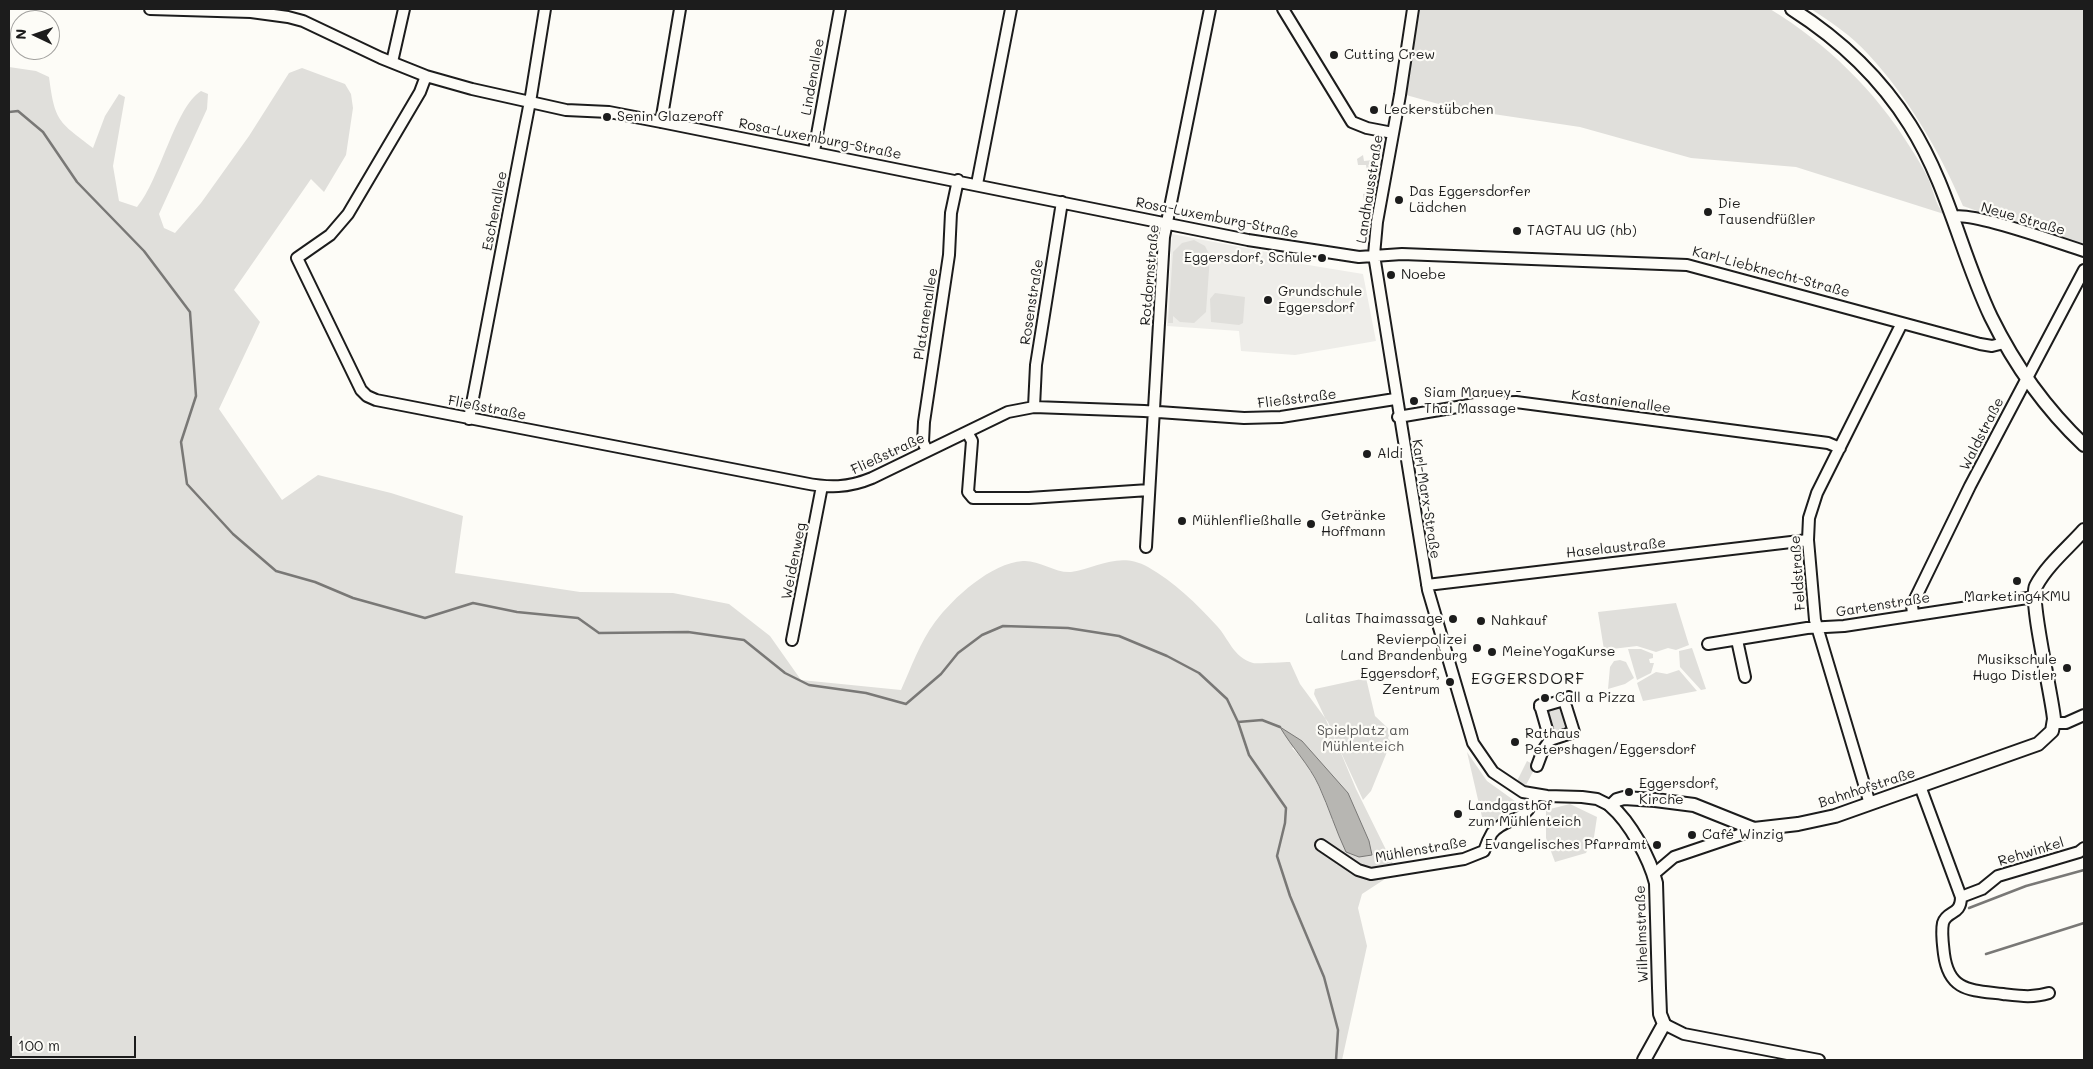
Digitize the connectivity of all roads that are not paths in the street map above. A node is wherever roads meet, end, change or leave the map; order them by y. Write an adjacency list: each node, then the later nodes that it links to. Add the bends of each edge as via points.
1 (150, 9): 11 (street, Rosa-Luxemburg-Straße)
2 (404, 9): 12 (street)
3 (545, 9): 14 (street, Eschenallee)
4 (680, 9): 15 (street)
5 (840, 9): 17 (street, Lindenallee)
6 (1011, 9): 19 (street)
7 (1210, 9): 22 (street, Rotdornstraße)
8 (1283, 9): 16 (street, via 1352,122)
9 (1413, 9): 16 (street, Landhausstraße)
10 (1792, 9): 21 (main road, via 1844,47 1896,104 1925,151)
11 (252, 10): 12 (street, Rosa-Luxemburg-Straße, via 303,22)
12 (392, 62): 13 (street, Rosa-Luxemburg-Straße)
13 (426, 76): 14 (street, Rosa-Luxemburg-Straße); 33 (street, Fließstraße, via 420,92 348,214 330,234 297,258 361,390 367,396)
14 (530, 102): 15 (street, Rosa-Luxemburg-Straße); 33 (street, Eschenallee)
15 (661, 122): 17 (street, Rosa-Luxemburg-Straße)
16 (1393, 132): 24 (street, Landhausstraße)
17 (814, 151): 18 (street, Rosa-Luxemburg-Straße)
18 (958, 180): 19 (street, Rosa-Luxemburg-Straße); 37 (street, Platanenallee, via 924,422 923,442)
19 (977, 184): 20 (street, Rosa-Luxemburg-Straße)
20 (1062, 202): 22 (street, Rosa-Luxemburg-Straße); 30 (street, Rosenstraße, via 1036,365)
21 (1953, 217): 23 (street, Neue Straße, via 1960,215 1977,219); 27 (main road)
22 (1167, 224): 24 (street, Rosa-Luxemburg-Straße, via 1331,254); 31 (street, Rotdornstraße, via 1160,287)
23 (2084, 251)
24 (1374, 255): 26 (street, Karl-Liebknecht-Straße, via 1687,265); 29 (street, Karl-Marx-Straße)
25 (2084, 270): 28 (street, Waldstraße)
26 (1902, 323): 27 (street, Karl-Liebknecht-Straße, via 1986,345); 36 (street, Feldstraße)
27 (2004, 343): 28 (main road)
28 (2026, 379): 35 (main road, via 2045,405); 45 (street, Waldstraße, via 1912,605)
29 (1395, 399): 31 (street, Fließstraße, via 1281,417); 32 (street, Karl-Marx-Straße)
30 (1034, 407): 31 (street, Fließstraße); 34 (street, Fließstraße, via 1008,412)
31 (1154, 412): 39 (street, Rotdornstraße)
32 (1398, 417): 36 (street, Kastanienallee, via 1480,403 1516,402 1828,443); 43 (street, Karl-Marx-Straße)
33 (470, 419): 38 (street, Fließstraße)
34 (968, 432): 37 (street, Fließstraße); 39 (street, via 972,441 968,492 973,498 1029,498)
35 (2084, 445)
36 (1840, 448): 41 (street, Feldstraße, via 1811,509)
37 (927, 451): 38 (street, Fließstraße, via 858,484 840,488)
38 (822, 486): 47 (street, Weidenweg)
39 (1149, 490): 42 (street, Rotdornstraße)
40 (2084, 530): 44 (main road, via 2037,584)
41 (1808, 540): 43 (street, Haselaustraße); 46 (street, Feldstraße)
42 (1146, 547)
43 (1427, 585): 56 (street, Karl-Marx-Straße, via 1473,743 1485,763 1502,779 1523,792)
44 (2034, 597): 45 (street, Gartenstraße); 52 (main road)
45 (1913, 614): 46 (street, Gartenstraße)
46 (1818, 628): 48 (street, Gartenstraße); 57 (street, Feldstraße)
47 (792, 640)
48 (1736, 640): 49 (street, Gartenstraße); 50 (street)
49 (1708, 644)
50 (1746, 677)
51 (2084, 715): 52 (street, via 2066,723)
52 (2054, 723): 55 (main road, Bahnhofstraße, via 2052,730 2038,744)
53 (1550, 740): 53 (street, via 1540,706 1566,699 1577,733); 54 (street)
54 (1537, 766)
55 (1920, 786): 57 (main road, Bahnhofstraße); 63 (street)
56 (1535, 795): 58 (street, via 1582,797); 60 (street, Mühlenstraße, via 1528,812 1493,832 1484,851 1464,859 1371,874 1358,870)
57 (1870, 804): 59 (main road, Bahnhofstraße, via 1820,820 1765,828)
58 (1611, 806): 59 (main road, via 1624,798 1689,804); 62 (main road, Wilhelmstraße, via 1624,819)
59 (1748, 827): 62 (street, Bahnhofstraße, via 1744,833 1674,857)
60 (1321, 844)
61 (2084, 848): 63 (street, Rehwinkel, via 1998,876 1982,889)
62 (1654, 874): 65 (main road, Wilhelmstraße, via 1660,1014)
63 (1961, 897): 64 (street, via 1961,905 1943,924 1946,968 1953,980 1984,992 2035,997)
64 (2049, 993)
65 (1664, 1024): 66 (main road); 67 (street, via 1684,1034)
66 (1644, 1060)
67 (1819, 1060)

